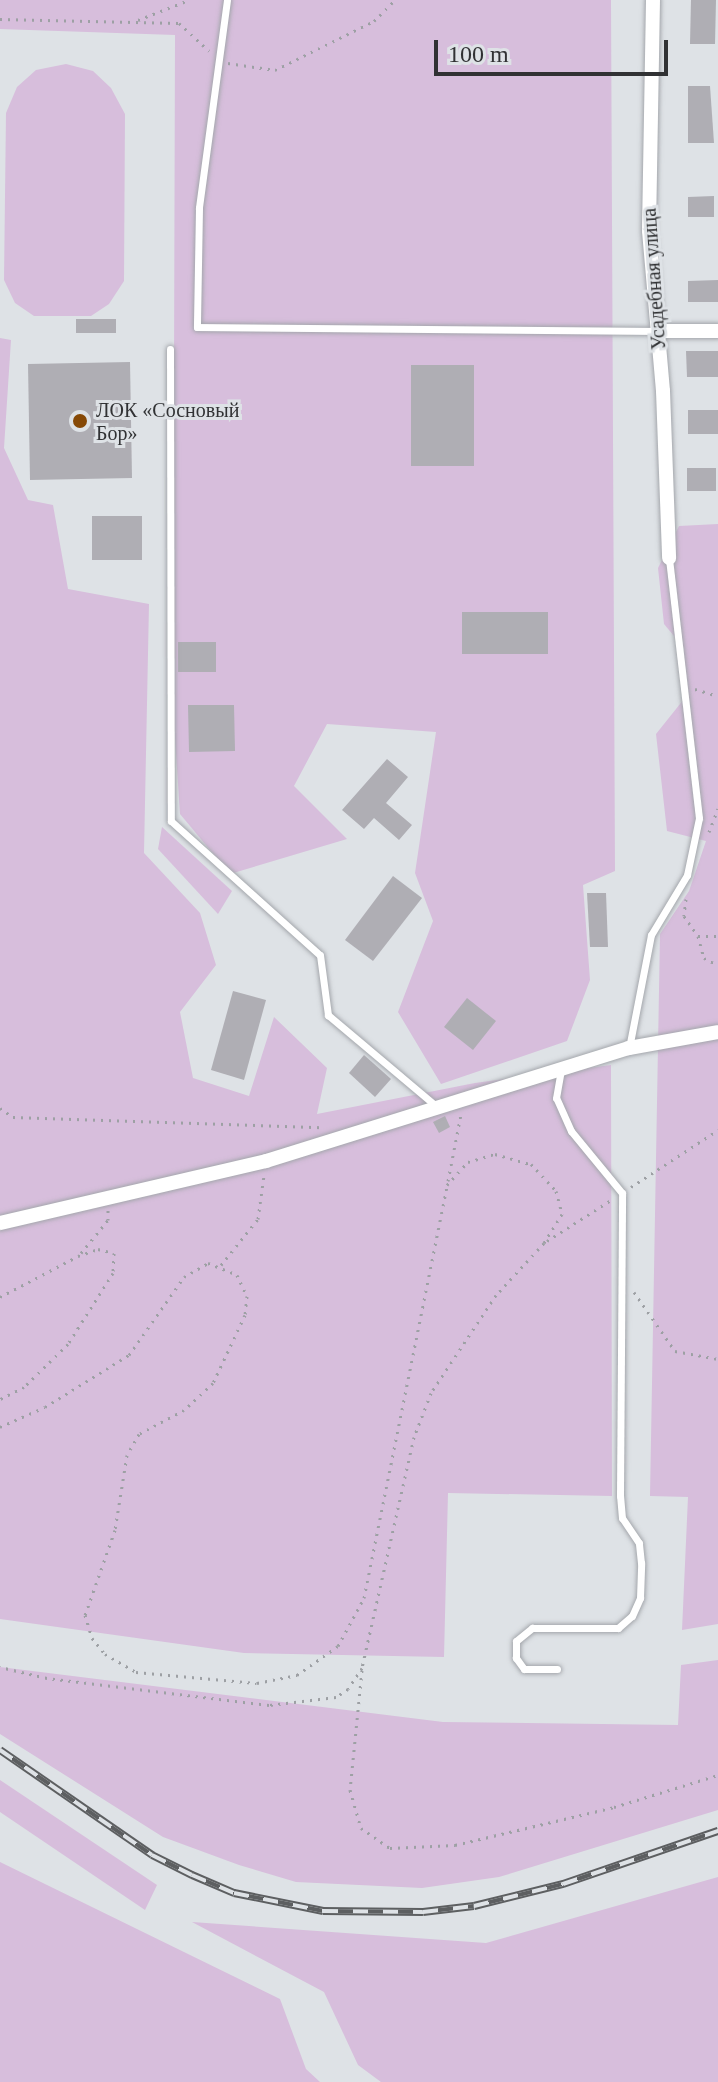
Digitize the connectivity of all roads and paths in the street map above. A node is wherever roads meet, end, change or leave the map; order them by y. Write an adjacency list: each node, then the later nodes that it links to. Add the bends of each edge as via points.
1 (189, 0): 6 (path)
2 (227, 0): 7 (lane)
3 (395, 0): 7 (path, via 374,21 275,70)
4 (653, 0): 8 (street, Усадебная улица, via 649,231)
5 (0, 19): 6 (path)
6 (132, 22): 7 (path, via 179,23)
7 (222, 62): 8 (lane, via 199,208 197,327)
8 (657, 331): 9 (street); 11 (street, Усадебная улица)
9 (718, 331)
10 (170, 349): 20 (lane, via 171,821 320,955 328,1015)
11 (669, 558): 12 (lane)
12 (687, 686): 13 (path); 17 (lane, via 699,818 687,875 651,935)
13 (718, 696)
14 (698, 936): 15 (path, via 704,958)
15 (718, 965)
16 (718, 1032): 17 (street)
17 (629, 1048): 18 (street)
18 (561, 1069): 19 (street); 29 (lane, via 556,1098 571,1131 622,1193)
19 (464, 1099): 20 (street); 24 (path)
20 (438, 1107): 23 (street)
21 (0, 1108): 22 (path, via 13,1117)
22 (323, 1127)
23 (266, 1161): 25 (street); 28 (path, via 258,1219)
24 (447, 1185): 28 (path, via 364,1598 338,1646 297,1675 257,1683 136,1672 105,1654 92,1638 85,1615 115,1530 127,1455 153,1423 203,1397 245,1315 247,1296 237,1275); 35 (path, via 468,1162 495,1154 531,1164 556,1191 562,1214 544,1243 496,1295 431,1393 414,1437)
25 (109, 1198): 26 (street); 27 (path, via 108,1220)
26 (0, 1223)
27 (78, 1256): 30 (path); 32 (path, via 98,1249 114,1253 113,1273 68,1344 24,1387)
28 (221, 1265): 33 (path, via 208,1263 184,1277 129,1355 45,1407)
29 (622, 1274): 31 (path, via 675,1351); 36 (lane, via 620,1496 622,1518 639,1543 640,1598 632,1616 618,1628 532,1628 516,1641 516,1658 524,1669)
30 (0, 1297)
31 (718, 1359)
32 (0, 1399)
33 (0, 1427)
34 (0, 1667): 35 (path, via 47,1678 269,1705 336,1697)
35 (362, 1668): 37 (path, via 350,1790 361,1828 390,1848 455,1845 614,1807)
36 (557, 1669)
37 (718, 1775)

